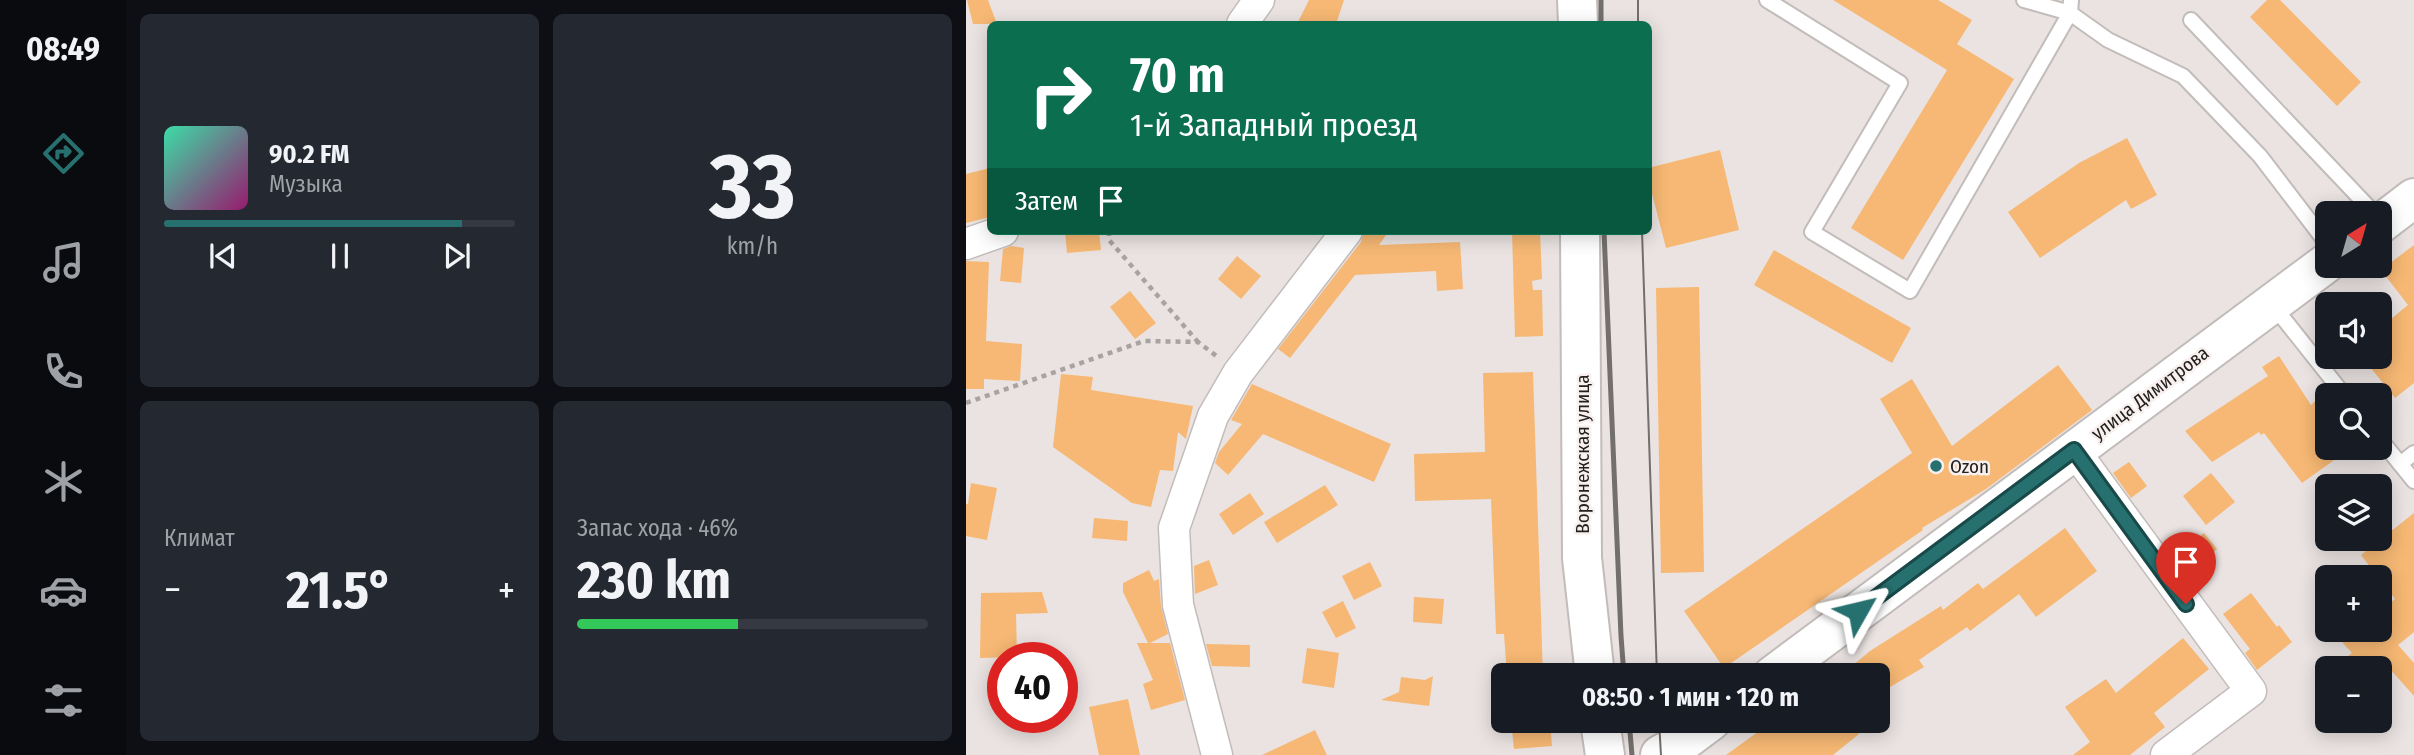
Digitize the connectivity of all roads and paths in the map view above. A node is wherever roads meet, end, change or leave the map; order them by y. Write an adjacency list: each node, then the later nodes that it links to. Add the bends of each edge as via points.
1 (1259, 0): 7 (street)
2 (1577, 0): 8 (street)
3 (1767, 0): 5 (lane, via 1900,83 1812,232 1910,291)
4 (2024, 0): 5 (lane)
5 (2071, 6): 12 (lane, via 2108,40 2183,76 2260,156)
6 (2191, 20): 10 (lane)
7 (1244, 21)
8 (1578, 21)
9 (2414, 198): 11 (street)
10 (2361, 201)
11 (2392, 212)
12 (2315, 227)
13 (992, 235): 17 (street)
14 (1109, 235): 20 (path)
15 (1344, 235): 21 (street)
16 (1580, 235): 29 (street, Воронежская улица, via 1583,558)
17 (966, 244)
18 (2315, 271): 19 (street, улица Димитрова)
19 (2271, 303): 22 (lane); 24 (street, улица Димитрова)
20 (1198, 342): 21 (path); 23 (path, via 1143,341)
21 (1238, 373): 35 (street, via 1213,415 1174,528 1178,605)
22 (2335, 383)
23 (966, 403)
24 (2074, 450): 30 (street, улица Димитрова); 34 (street, via 2251,691)
25 (2414, 453): 27 (lane)
26 (2392, 454): 27 (lane)
27 (2400, 464): 28 (lane)
28 (2414, 481)
29 (1594, 663)
30 (1789, 663)
31 (1602, 733): 36 (street)
32 (1696, 733): 33 (street)
33 (1674, 751)
34 (2179, 751)
35 (1217, 755)
36 (1605, 755)

